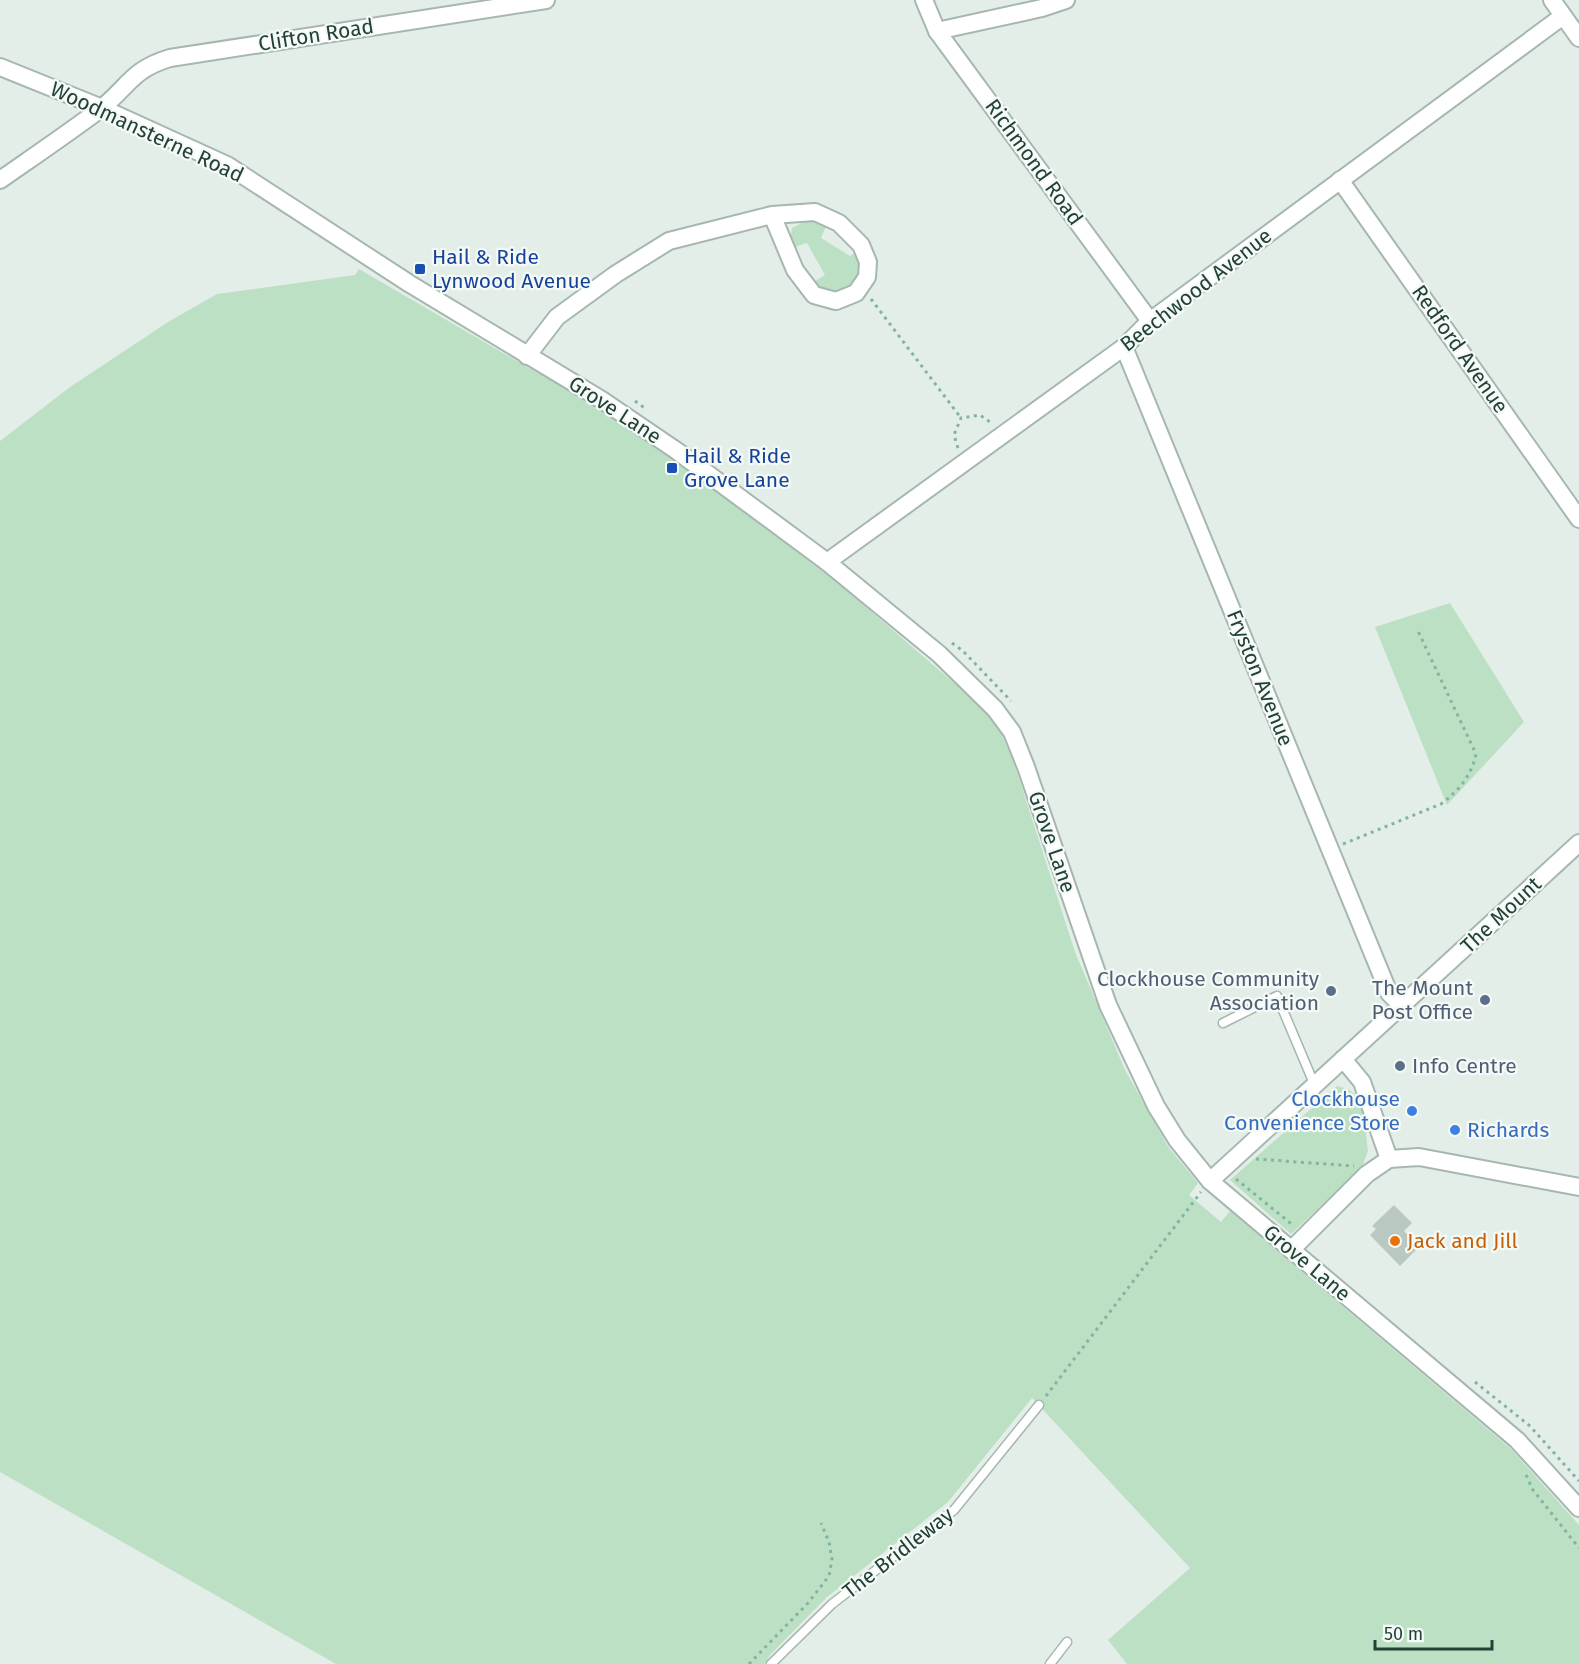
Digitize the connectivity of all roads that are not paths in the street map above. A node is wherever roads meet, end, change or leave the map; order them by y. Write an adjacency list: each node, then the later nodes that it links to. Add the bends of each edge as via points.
1 (546, 0): 9 (street, Clifton Road, via 170,58 144,68)
2 (924, 0): 6 (street, Richmond Road)
3 (1066, 0): 6 (street)
4 (1552, 0): 5 (street)
5 (1563, 16): 7 (street); 11 (street, Beechwood Avenue)
6 (937, 31): 14 (street, Richmond Road)
7 (1579, 38)
8 (0, 67): 9 (street, Woodmansterne Road)
9 (102, 108): 10 (street, Clifton Road); 13 (street, Woodmansterne Road, via 227,165)
10 (0, 180)
11 (1340, 180): 14 (street, Beechwood Avenue); 17 (street, Redford Avenue)
12 (772, 215): 12 (street, via 815,212 839,223 861,245 868,262 867,277 856,293 836,300 814,295 795,270); 16 (street, via 669,241 557,317)
13 (410, 284): 16 (street, Grove Lane)
14 (1150, 321): 15 (street, Beechwood Avenue)
15 (1124, 347): 18 (street, Beechwood Avenue); 20 (street, Fryston Avenue, via 1389,993)
16 (527, 356): 18 (street, Grove Lane, via 602,400)
17 (1579, 519)
18 (827, 562): 25 (street, Grove Lane, via 939,654 995,709 1012,732 1108,1005 1156,1106)
19 (1579, 843): 20 (street, The Mount)
20 (1402, 1006): 22 (street, The Mount)
21 (1223, 1023): 23 (lane, via 1277,996)
22 (1343, 1059): 23 (street, The Mount); 24 (street, via 1362,1082)
23 (1314, 1086): 25 (street, The Mount)
24 (1389, 1159): 26 (street, via 1419,1157); 27 (street, via 1367,1174)
25 (1210, 1181): 27 (street, Grove Lane)
26 (1579, 1188)
27 (1291, 1250): 29 (street, Grove Lane, via 1517,1440)
28 (1039, 1405): 31 (lane, The Bridleway, via 954,1510 832,1604)
29 (1579, 1508)
30 (1067, 1642): 32 (lane)
31 (771, 1664)
32 (1050, 1664)

